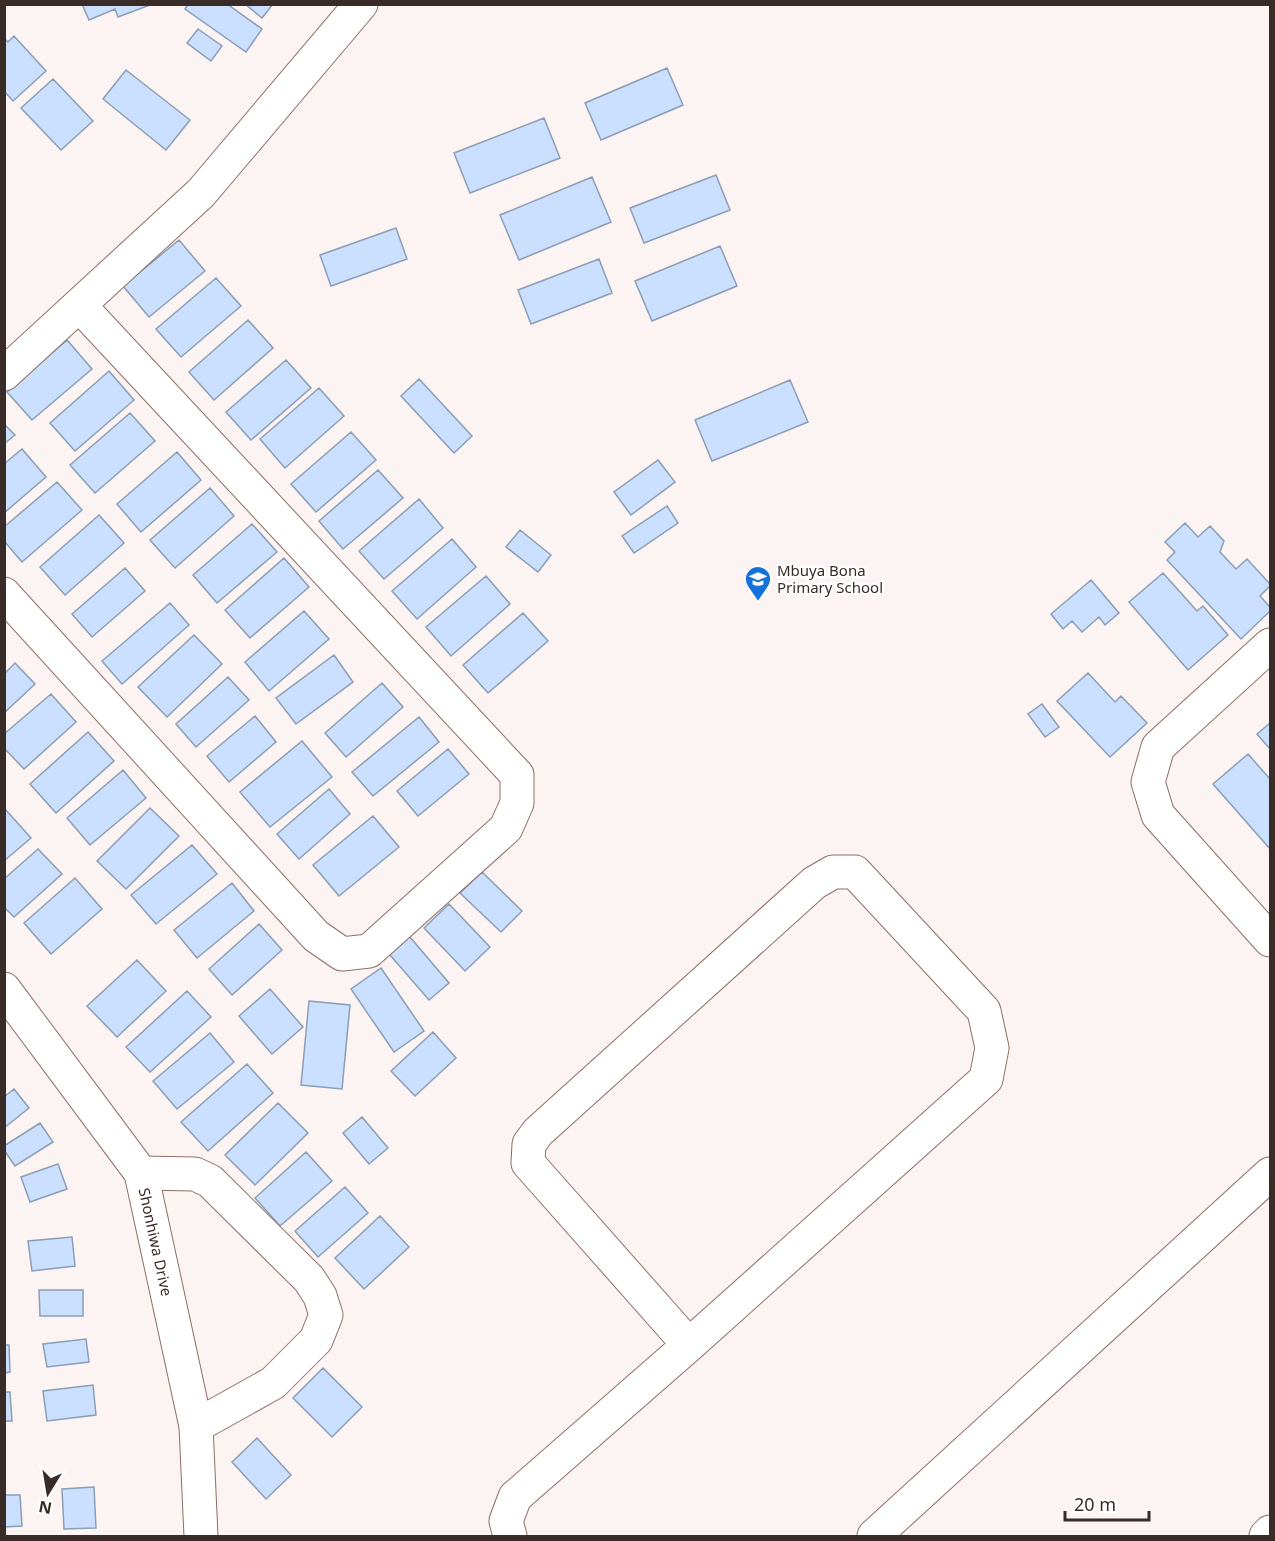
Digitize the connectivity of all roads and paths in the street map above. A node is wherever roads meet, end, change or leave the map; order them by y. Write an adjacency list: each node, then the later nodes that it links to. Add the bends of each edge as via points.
1 (361, 4): 2 (street, via 201,193)
2 (80, 306): 3 (street); 4 (street, via 517,775 516,803 506,828 369,951 342,954 316,936)
3 (4, 374)
4 (4, 594)
5 (1270, 645): 6 (street, via 1158,747 1148,782 1158,815)
6 (1270, 940)
7 (4, 989): 8 (street, Shonhiwa Drive)
8 (141, 1173): 11 (street, Shonhiwa Drive); 11 (street, via 195,1174 210,1181 309,1279 326,1315 316,1340 273,1383)
9 (1270, 1174): 15 (street)
10 (689, 1345): 10 (street, via 986,1079 992,1048 984,1011 855,872 833,872 814,883 529,1144 528,1163); 14 (street, via 514,1497 506,1521)
11 (196, 1426): 13 (street, Shonhiwa Drive)
12 (1270, 1532): 16 (street)
13 (201, 1536)
14 (510, 1536)
15 (874, 1536)
16 (1266, 1536)

